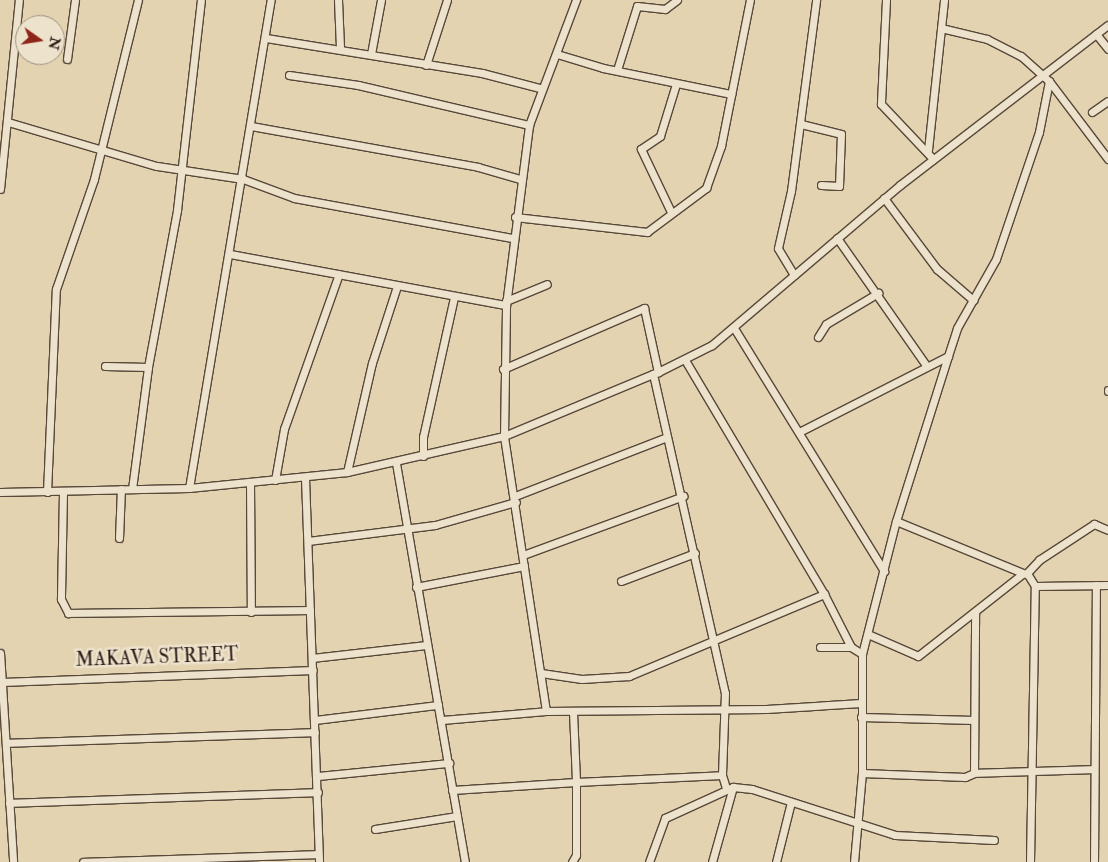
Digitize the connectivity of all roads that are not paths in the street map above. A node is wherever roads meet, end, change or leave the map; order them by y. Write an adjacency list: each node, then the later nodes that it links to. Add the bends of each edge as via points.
1 (19, 0): 34 (street)
2 (74, 0): 23 (street)
3 (138, 0): 38 (street)
4 (201, 0): 42 (street)
5 (271, 0): 18 (street)
6 (338, 0): 19 (street)
7 (381, 0): 21 (street)
8 (446, 0): 24 (street)
9 (576, 0): 22 (street)
10 (677, 0): 25 (street, via 665,9 637,6)
11 (750, 0): 31 (street)
12 (816, 0): 35 (street)
13 (886, 0): 39 (street, via 881,104)
14 (944, 0): 16 (street)
15 (1108, 25): 17 (street)
16 (941, 28): 26 (street, via 1005,46); 39 (street)
17 (1096, 34): 20 (street); 26 (street)
18 (266, 38): 19 (street); 37 (street)
19 (340, 47): 21 (street)
20 (1108, 49)
21 (371, 54): 24 (street)
22 (557, 54): 25 (street); 30 (street)
23 (67, 60)
24 (426, 65): 30 (street, via 482,72)
25 (617, 70): 29 (street)
26 (1043, 74): 28 (street); 40 (street)
27 (289, 75): 36 (street, via 358,85)
28 (1049, 81): 41 (street); 59 (street, via 1039,132 996,259)
29 (676, 84): 31 (street); 48 (street, via 660,136 641,149)
30 (539, 88): 36 (street)
31 (731, 94): 48 (street, via 713,178 706,188)
32 (1108, 101): 33 (street)
33 (1092, 112)
34 (8, 122): 38 (street); 46 (street)
35 (801, 124): 45 (street, via 841,134 839,186); 54 (street, via 778,248)
36 (529, 125): 44 (street)
37 (252, 126): 43 (street); 44 (street, via 478,167)
38 (101, 149): 42 (street, via 157,166); 83 (street, via 56,289)
39 (928, 150): 40 (street)
40 (933, 159): 47 (street)
41 (1108, 159)
42 (181, 168): 43 (street); 67 (street)
43 (243, 179): 50 (street, via 294,198); 52 (street)
44 (520, 179): 49 (street)
45 (821, 185)
46 (0, 189)
47 (884, 198): 51 (street); 59 (street, via 937,269)
48 (671, 212): 49 (street, via 665,222 647,232)
49 (515, 217): 50 (street)
50 (513, 238): 60 (street)
51 (836, 238): 54 (street); 57 (street)
52 (230, 254): 53 (street); 79 (street)
53 (339, 274): 56 (street); 77 (street, via 284,429)
54 (794, 275): 61 (street)
55 (547, 284): 60 (street)
56 (397, 286): 58 (street); 75 (street, via 372,363)
57 (878, 293): 62 (street, via 826,324); 65 (street)
58 (454, 297): 60 (street); 73 (street, via 423,437)
59 (973, 300): 63 (street)
60 (506, 303): 68 (street)
61 (734, 328): 64 (street); 70 (street)
62 (818, 337)
63 (948, 356): 65 (street); 87 (street)
64 (685, 360): 69 (street); 102 (street)
65 (926, 365): 70 (street)
66 (105, 366): 67 (street)
67 (148, 367): 80 (street)
68 (503, 369): 69 (street, via 644,308); 71 (street)
69 (655, 373): 71 (street); 72 (street)
70 (799, 432): 95 (street)
71 (504, 436): 73 (street); 86 (street)
72 (667, 437): 85 (street); 86 (street)
73 (423, 456): 74 (street)
74 (396, 463): 75 (street); 88 (street)
75 (347, 472): 76 (street)
76 (305, 478): 77 (street); 91 (street)
77 (275, 480): 78 (street)
78 (250, 482): 79 (street); 104 (street)
79 (189, 488): 80 (street)
80 (132, 489): 81 (street)
81 (121, 490): 84 (street); 90 (street)
82 (0, 492): 83 (street)
83 (47, 492): 84 (street)
84 (62, 492): 104 (street, via 61,599 68,613)
85 (683, 496): 92 (street); 93 (street)
86 (516, 499): 88 (street); 93 (street)
87 (896, 521): 95 (street); 96 (street)
88 (406, 529): 91 (street); 101 (street)
89 (1108, 530): 96 (street, via 1094,524 1039,560)
90 (119, 538)
91 (308, 541): 103 (street)
92 (696, 553): 97 (street); 107 (street)
93 (523, 555): 94 (street)
94 (524, 566): 101 (street); 115 (street)
95 (884, 571): 106 (street)
96 (1024, 574): 100 (street); 105 (street)
97 (621, 581)
98 (1096, 585): 99 (street); 100 (street); 131 (street)
99 (1108, 585)
100 (1035, 586): 132 (street)
101 (416, 587): 108 (street)
102 (824, 594): 107 (street); 110 (street)
103 (310, 610): 104 (street); 113 (street)
104 (251, 612)
105 (975, 612): 106 (street, via 918,656); 126 (street)
106 (870, 635): 112 (street)
107 (716, 643): 115 (street, via 629,676 582,679); 121 (street)
108 (426, 645): 113 (street); 119 (street)
109 (820, 647): 110 (street)
110 (851, 647): 112 (street)
111 (0, 653): 116 (street)
112 (862, 654): 118 (street)
113 (312, 658): 114 (street)
114 (313, 670): 116 (street, MAKAVA STREET); 124 (street)
115 (541, 673): 120 (street)
116 (2, 682): 117 (street)
117 (2, 700): 128 (street)
118 (861, 703): 121 (street); 123 (street)
119 (438, 705): 124 (street); 125 (street)
120 (546, 710): 122 (street); 125 (street)
121 (725, 710): 122 (street, via 642,707); 135 (street)
122 (573, 712): 137 (street)
123 (861, 717): 126 (street); 133 (street)
124 (315, 720): 127 (street)
125 (442, 720): 130 (street)
126 (974, 720): 134 (street)
127 (315, 732): 128 (street); 136 (street)
128 (6, 743): 129 (street)
129 (3, 760): 142 (street)
130 (449, 762): 136 (street); 139 (street)
131 (1093, 769): 132 (street); 158 (street)
132 (1033, 770): 134 (street); 157 (street)
133 (862, 773): 134 (street, via 965,777); 145 (street)
134 (974, 773)
135 (722, 775): 137 (street); 138 (street)
136 (318, 776): 140 (street)
137 (576, 782): 139 (street); 152 (street, via 576,855)
138 (730, 788): 141 (street); 153 (street, via 664,818); 154 (street)
139 (452, 790): 143 (street)
140 (318, 792): 142 (street); 148 (street)
141 (791, 802): 145 (street); 155 (street)
142 (9, 803): 144 (street)
143 (457, 816): 146 (street); 151 (street)
144 (4, 819): 149 (street)
145 (858, 825): 147 (street, via 895,835); 156 (street)
146 (375, 829)
147 (994, 840)
148 (319, 858): 150 (street)
149 (13, 862)
150 (83, 862)
151 (464, 862)
152 (572, 862)
153 (649, 862)
154 (712, 862)
155 (776, 862)
156 (854, 862)
157 (1030, 862)
158 (1094, 862)

